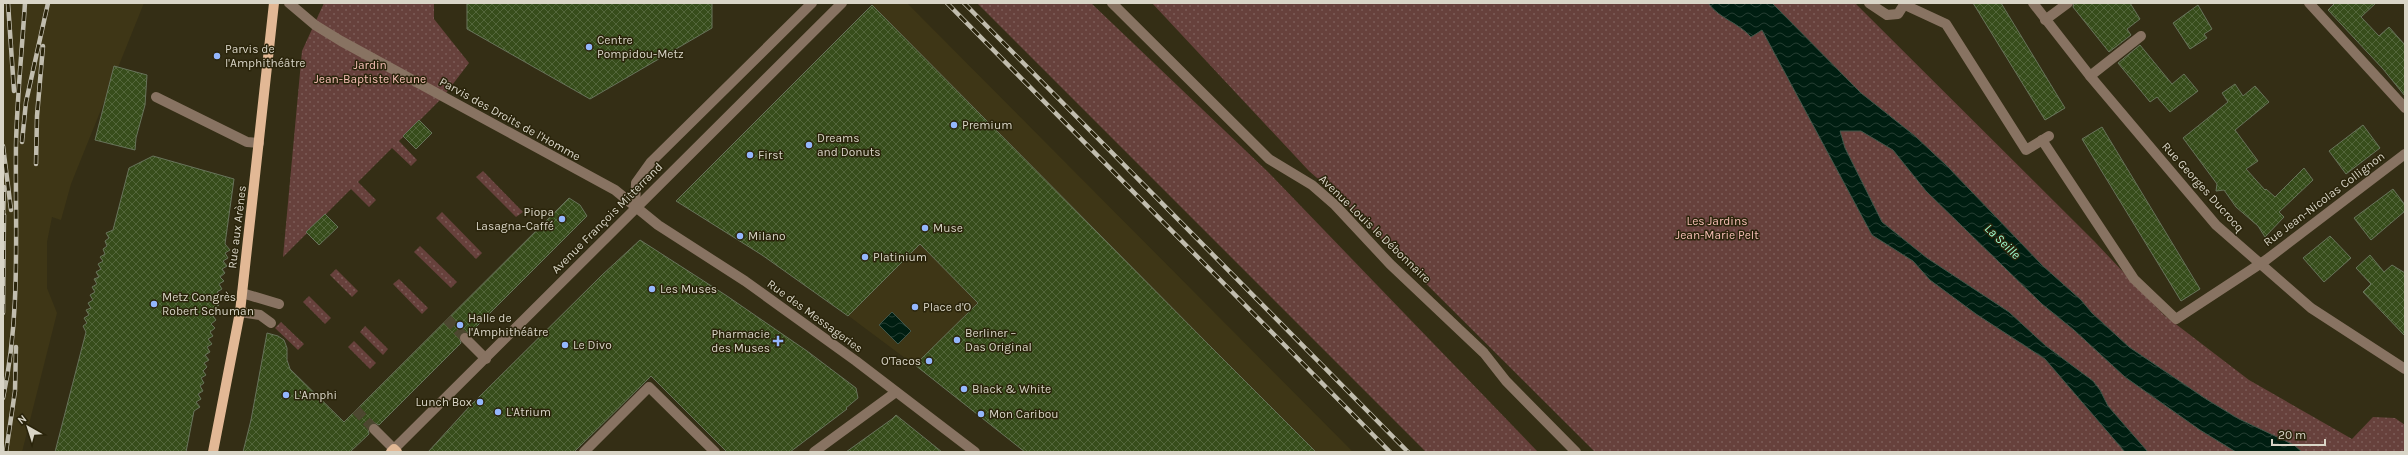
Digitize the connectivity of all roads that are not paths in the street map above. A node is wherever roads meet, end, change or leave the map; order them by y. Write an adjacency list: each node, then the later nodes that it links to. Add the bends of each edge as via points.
1 (274, 3): 16 (main road, Rue aux Arènes)
2 (289, 3): 18 (street, Parvis des Droits de l'Homme, via 315,25 341,41 615,190)
3 (812, 3): 18 (street, via 651,162 636,183)
4 (842, 3): 18 (street, Avenue François Mitterrand)
5 (1112, 3): 35 (street, Avenue Louis le Débonnaire, via 1269,159 1312,185 1335,205 1390,264 1484,353 1506,381)
6 (1869, 3): 10 (street, via 1887,15 1898,14)
7 (2033, 3): 11 (street, Rue Georges Ducrocq)
8 (2068, 3): 11 (street)
9 (2308, 3): 15 (street)
10 (1905, 4): 19 (street, Rue Jean-Nicolas Collignon, via 1946,24 2026,150 2046,138 2134,280 2176,319)
11 (2045, 20): 13 (street, Rue Georges Ducrocq)
12 (2141, 36): 13 (street)
13 (2090, 76): 19 (street, Rue Georges Ducrocq, via 2216,225)
14 (156, 97): 16 (street, via 247,142)
15 (2405, 108)
16 (259, 143): 20 (main road, Rue aux Arènes)
17 (2405, 154): 19 (street, Rue Jean-Nicolas Collignon)
18 (635, 209): 25 (street, Avenue François Mitterrand); 27 (street, Rue des Messageries, via 745,282)
19 (2259, 264): 26 (street, Rue Georges Ducrocq, via 2311,308)
20 (242, 293): 21 (street); 22 (main road, Rue aux Arènes)
21 (279, 304)
22 (240, 312): 23 (street, via 260,315); 30 (main road, Rue aux Arènes)
23 (271, 323)
24 (465, 338): 25 (street)
25 (486, 358): 29 (street, Avenue François Mitterrand)
26 (2403, 363)
27 (896, 392): 33 (street); 34 (street, Rue des Messageries)
28 (374, 429): 29 (street)
29 (394, 451)
30 (213, 452)
31 (584, 452): 32 (street, via 649,387)
32 (715, 452)
33 (814, 452)
34 (975, 452)
35 (1576, 452)

